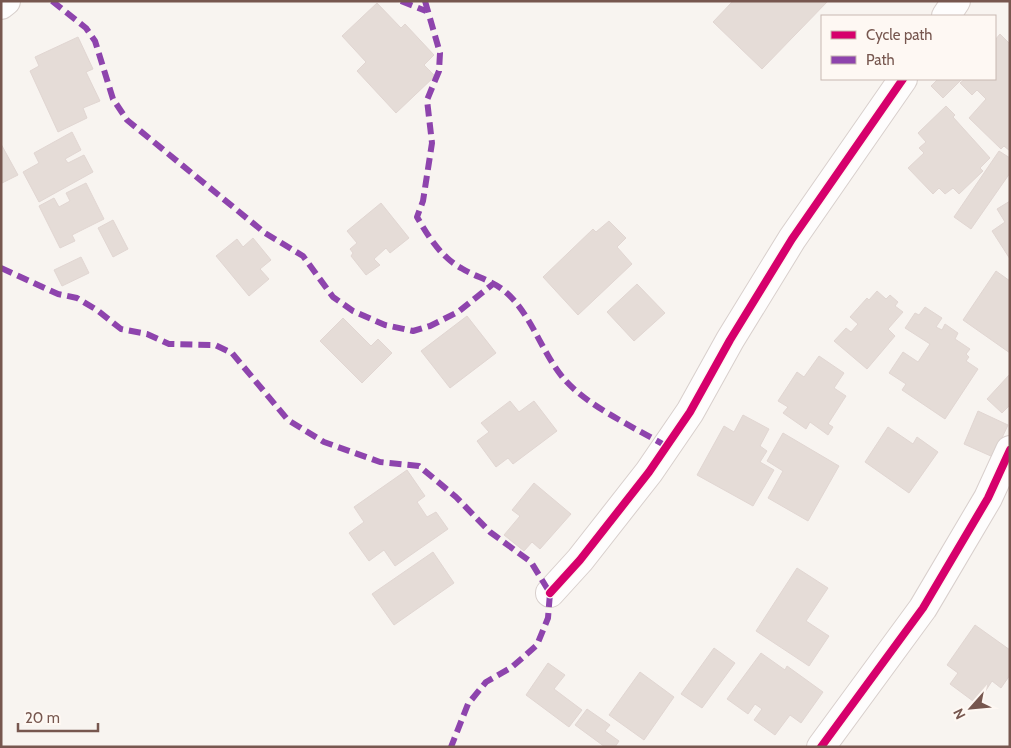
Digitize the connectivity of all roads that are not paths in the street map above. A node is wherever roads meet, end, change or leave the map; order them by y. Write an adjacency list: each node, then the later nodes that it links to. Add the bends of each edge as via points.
1 (6, 1): 3 (street)
2 (956, 1): 4 (street)
3 (1, 5)
4 (947, 15)
5 (901, 80): 7 (street, via 792,239 690,412 649,472)
6 (1010, 450): 8 (street, via 988,498 923,608)
7 (550, 594)
8 (821, 747)

